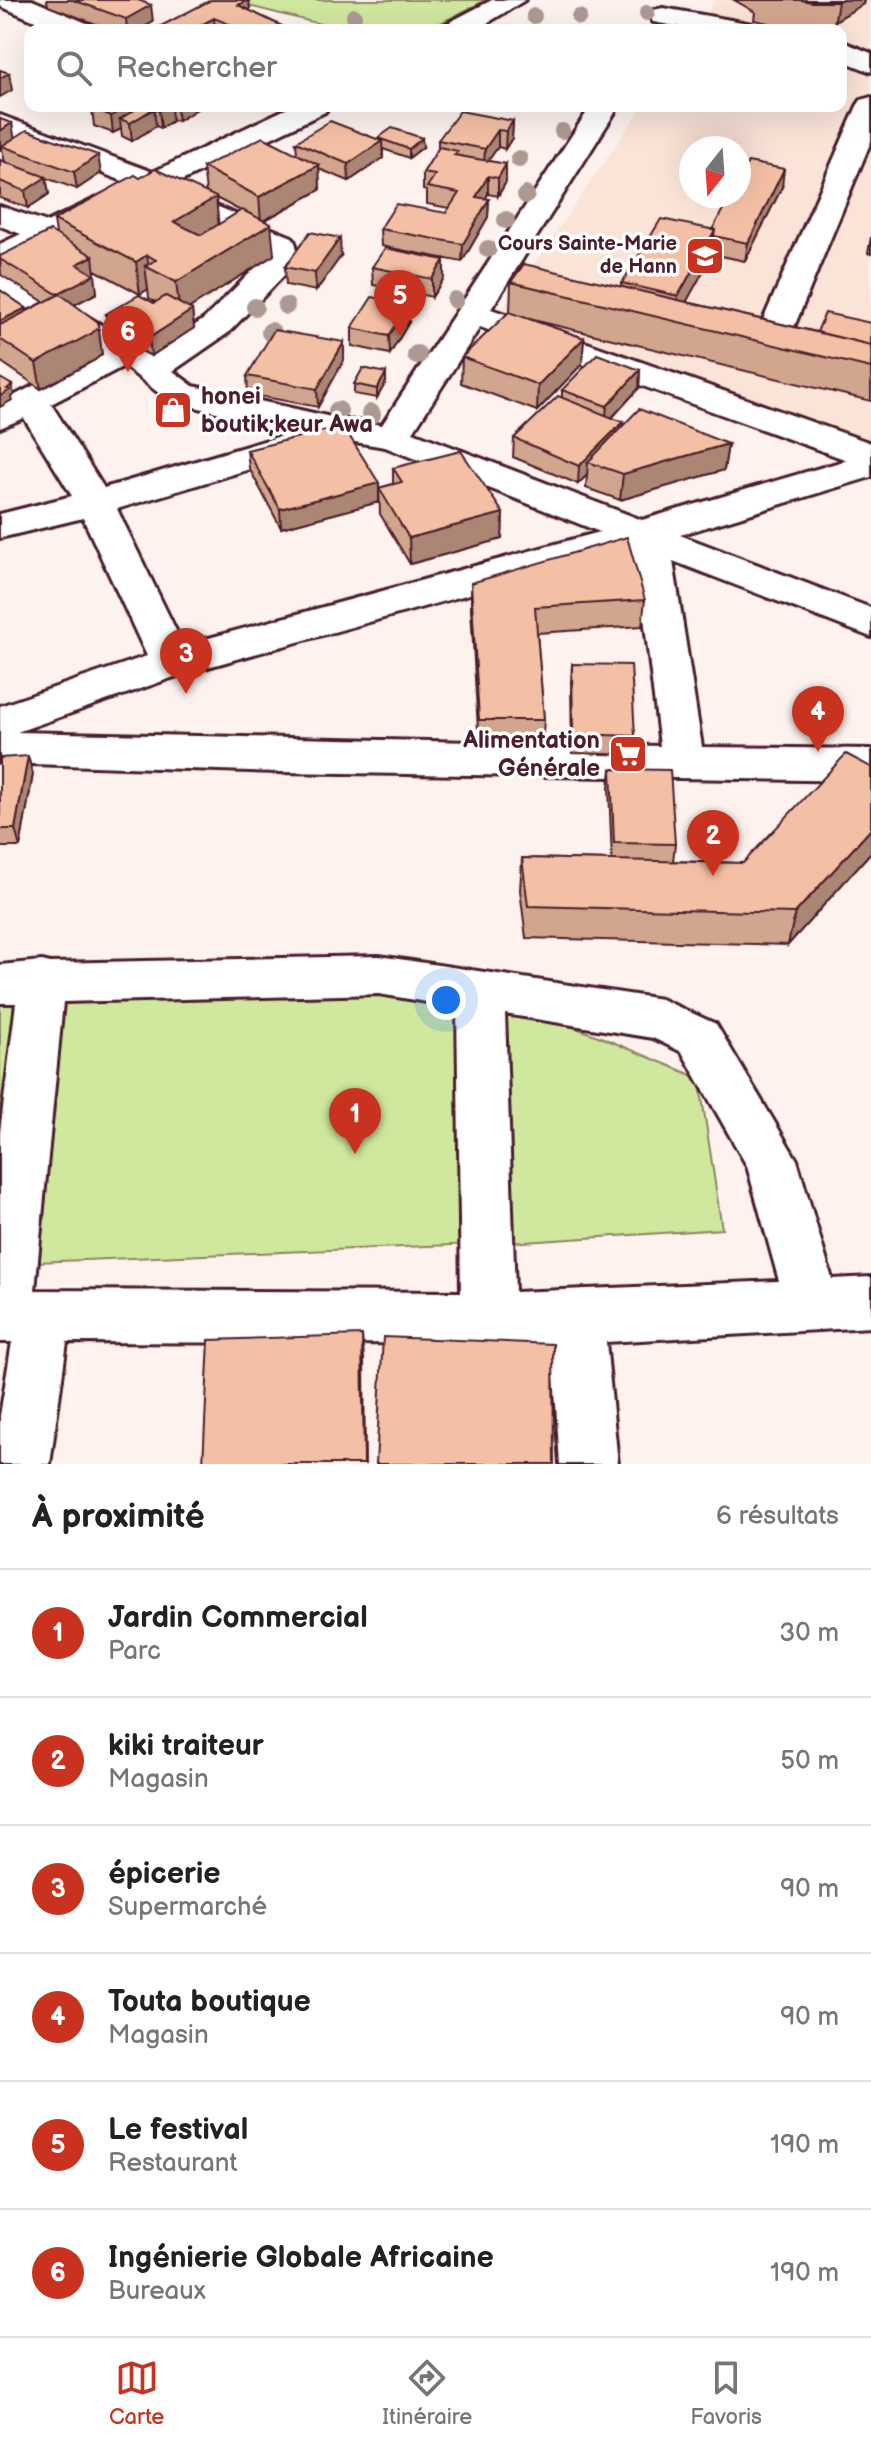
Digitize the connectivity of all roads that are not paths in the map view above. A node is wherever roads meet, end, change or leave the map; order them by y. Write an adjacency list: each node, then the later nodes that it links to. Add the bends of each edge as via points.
1 (9, 0): 4 (street)
2 (512, 0): 5 (street)
3 (662, 11): 6 (street)
4 (65, 24)
5 (467, 24)
6 (717, 24)
7 (871, 44): 8 (street)
8 (847, 46)
9 (847, 50): 10 (street)
10 (871, 64)
11 (870, 111): 21 (street)
12 (601, 112): 20 (street)
13 (302, 113): 15 (street)
14 (0, 124): 15 (street)
15 (149, 184): 17 (street); 22 (street, via 281,244 283,252 216,326)
16 (0, 215): 17 (street)
17 (45, 232): 18 (street)
18 (0, 256)
19 (0, 278): 22 (street)
20 (472, 313): 25 (street); 26 (street)
21 (777, 327)
22 (139, 361): 23 (street); 24 (street, via 167,386 196,399)
23 (15, 408): 28 (street)
24 (340, 430): 25 (street); 28 (street)
25 (392, 437): 30 (street)
26 (871, 456)
27 (871, 465): 30 (street)
28 (95, 503): 29 (street); 32 (street)
29 (0, 526)
30 (642, 533): 31 (street); 32 (street); 35 (street, via 658,577)
31 (871, 623)
32 (171, 663): 33 (street)
33 (0, 722)
34 (0, 747): 35 (street)
35 (683, 763): 36 (street)
36 (871, 765)
37 (21, 982): 38 (street, via 379,975); 41 (street)
38 (480, 988): 40 (street, via 661,1019 699,1038 771,1160); 42 (street)
39 (871, 1302): 40 (street)
40 (813, 1305): 43 (street)
41 (16, 1316): 42 (street); 44 (street)
42 (489, 1318): 43 (street)
43 (577, 1318): 45 (street)
44 (21, 1464)
45 (589, 1464)

